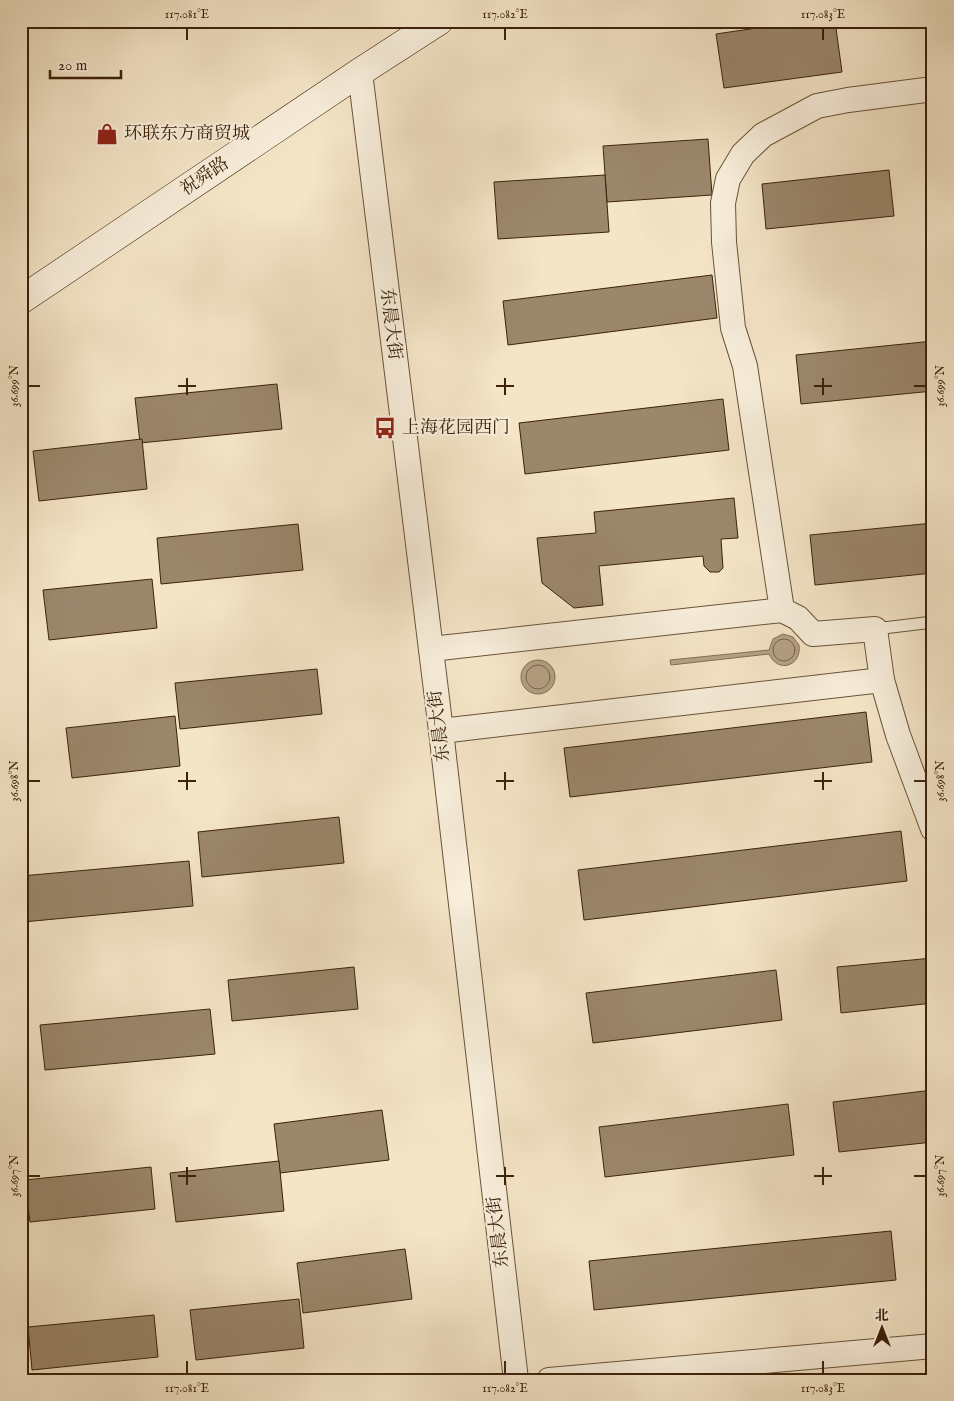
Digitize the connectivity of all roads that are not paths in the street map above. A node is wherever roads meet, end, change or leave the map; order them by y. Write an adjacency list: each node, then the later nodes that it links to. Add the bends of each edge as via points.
1 (439, 21): 2 (main road, 祝舜路)
2 (360, 72): 4 (main road, 祝舜路); 8 (street, 东晨大街)
3 (933, 89): 5 (street, via 817,106 762,135 743,154 728,179 723,203 724,242 733,328 745,366)
4 (21, 300)
5 (782, 610): 7 (street, via 798,618 813,634); 8 (street)
6 (933, 622): 7 (lane)
7 (875, 629): 9 (street)
8 (431, 649): 10 (street, 东晨大街)
9 (882, 680): 10 (street); 11 (street, via 898,735)
10 (441, 731): 13 (street, 东晨大街)
11 (933, 829)
12 (933, 1346): 14 (street)
13 (516, 1380)
14 (549, 1380)

